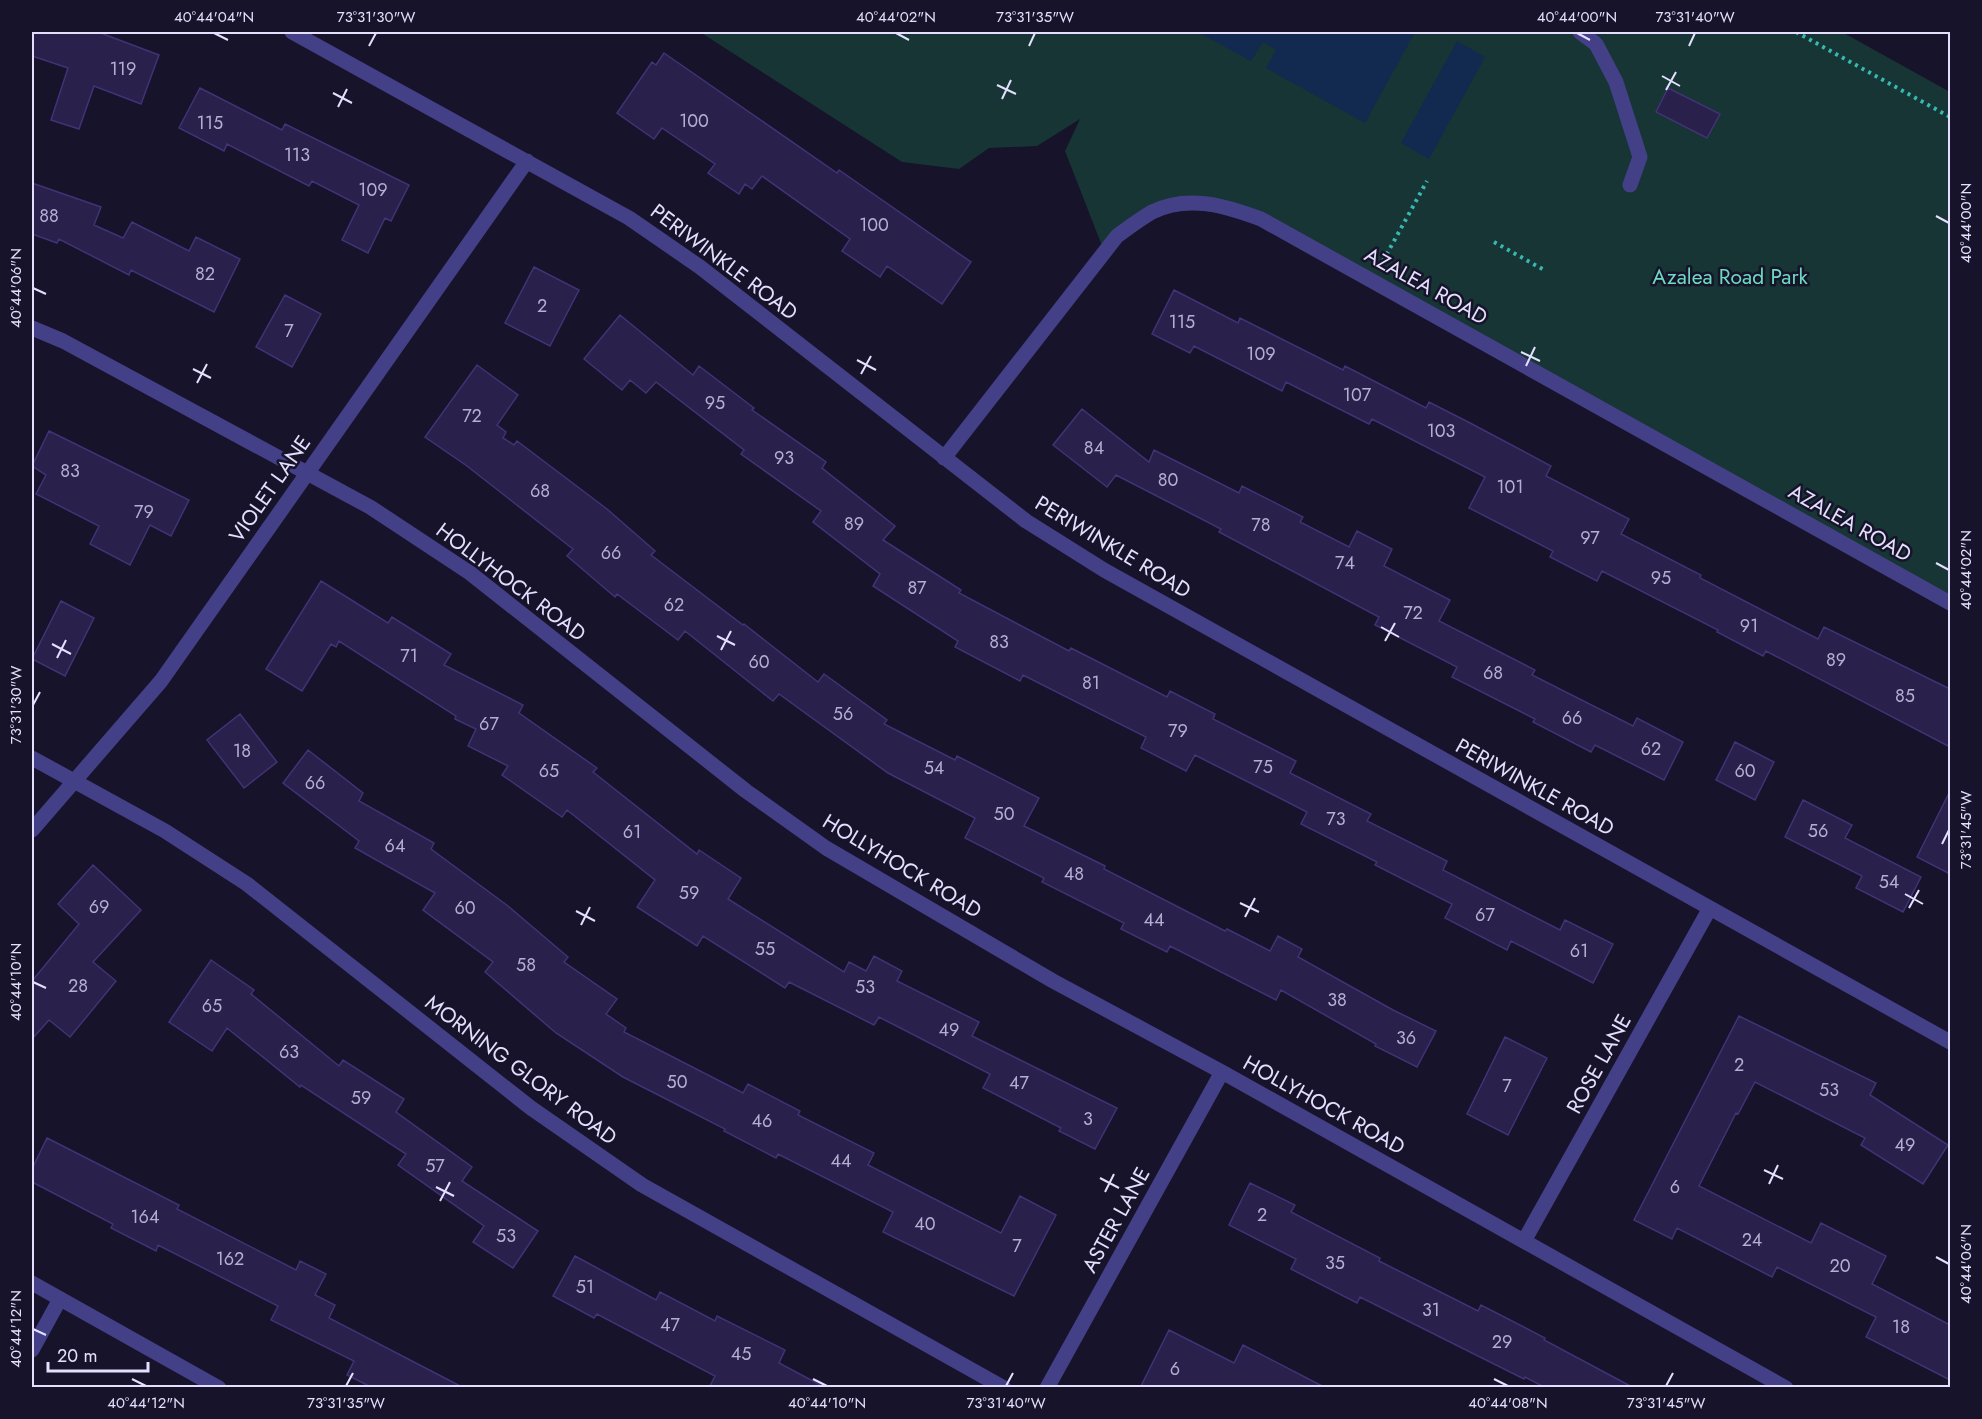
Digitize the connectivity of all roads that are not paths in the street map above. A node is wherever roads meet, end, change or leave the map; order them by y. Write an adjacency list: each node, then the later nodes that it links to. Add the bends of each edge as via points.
1 (292, 32): 3 (street, PERIWINKLE ROAD)
2 (1580, 32): 4 (street, via 1596,44 1616,82 1640,157)
3 (527, 161): 6 (street, PERIWINKLE ROAD, via 629,218 700,267); 7 (street, VIOLET LANE)
4 (1630, 185)
5 (32, 328): 7 (street, HOLLYHOCK ROAD, via 63,340)
6 (944, 458): 8 (street, AZALEA ROAD, via 1117,236 1153,212 1204,202 1261,219); 12 (street, PERIWINKLE ROAD, via 1026,521 1104,570)
7 (306, 474): 10 (street, VIOLET LANE, via 161,681); 14 (street, HOLLYHOCK ROAD, via 370,507 470,573 746,791 826,848 1053,981)
8 (1950, 603)
9 (32, 758): 10 (street, MORNING GLORY ROAD)
10 (74, 781): 11 (street, VIOLET LANE); 20 (street, MORNING GLORY ROAD, via 165,831 248,884 531,1108 642,1185)
11 (32, 830)
12 (1710, 908): 13 (street, PERIWINKLE ROAD); 15 (street, ROSE LANE)
13 (1950, 1042)
14 (1222, 1072): 15 (street, HOLLYHOCK ROAD); 21 (street, ASTER LANE)
15 (1524, 1241): 22 (street, HOLLYHOCK ROAD)
16 (32, 1283): 17 (street)
17 (60, 1299): 18 (street); 19 (street)
18 (32, 1350)
19 (219, 1388)
20 (1004, 1388)
21 (1047, 1388)
22 (1786, 1388)

